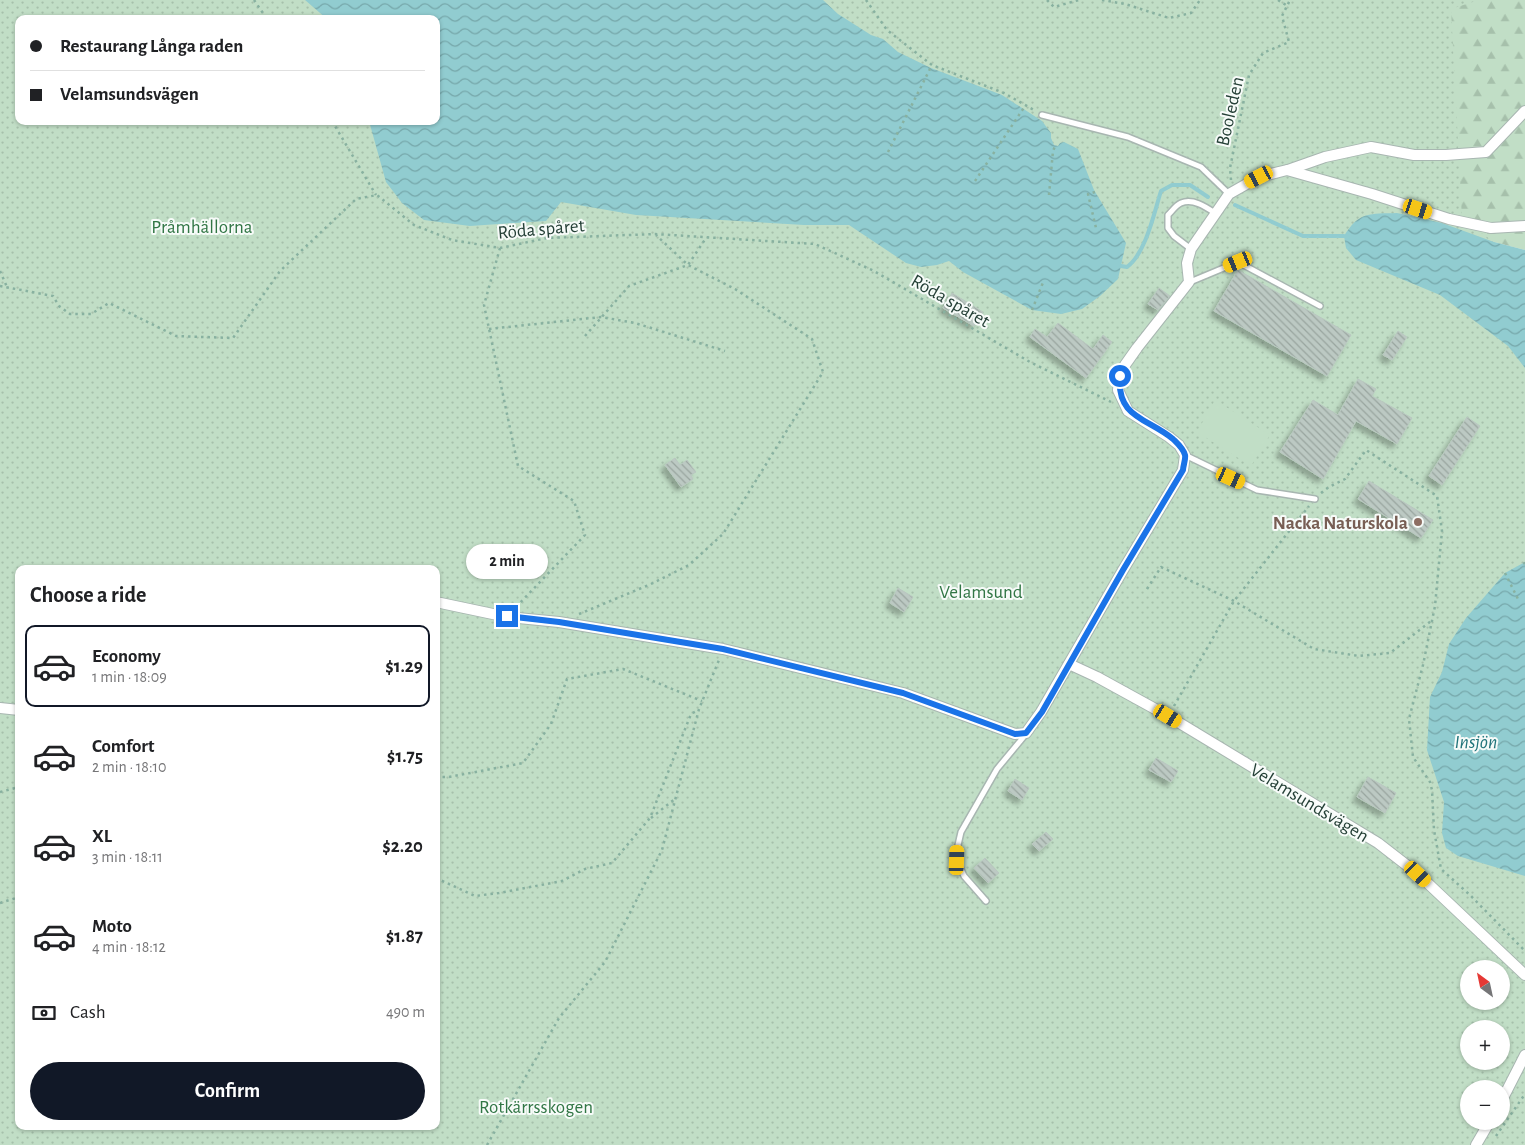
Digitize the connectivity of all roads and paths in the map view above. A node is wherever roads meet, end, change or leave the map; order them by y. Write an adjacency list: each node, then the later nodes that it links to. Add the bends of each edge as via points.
1 (254, 0): 10 (path)
2 (866, 0): 11 (path, via 887,30)
3 (1048, 0): 4 (path, via 1054,7)
4 (1079, 0)
5 (1102, 0): 6 (path, via 1170,18 1191,13)
6 (1200, 0)
7 (1278, 0): 9 (path)
8 (1290, 0): 9 (path)
9 (1286, 4): 21 (path, Booleden, via 1282,16 1289,42 1263,52 1250,74 1230,168)
10 (264, 15)
11 (932, 65): 12 (path, via 1004,93); 17 (path)
12 (1025, 106): 14 (path); 19 (path)
13 (1525, 111): 18 (street, via 1486,152 1414,155 1371,147 1325,157)
14 (1042, 115): 21 (lane, via 1128,137 1201,167)
15 (334, 125): 22 (path, Röda spåret)
16 (1056, 144): 23 (path)
17 (888, 152)
18 (1287, 170): 21 (street, via 1259,177); 25 (street, via 1449,220 1491,228)
19 (975, 181)
20 (1095, 192): 26 (path, via 1088,194)
21 (1231, 192): 24 (street)
22 (377, 195): 29 (path, Röda spåret, via 414,225 452,240); 36 (path, via 356,199 280,271 233,338 176,336 108,303 92,314 70,314 58,306 53,296)
23 (1049, 195)
24 (1215, 213): 30 (street); 30 (lane, via 1194,202 1187,202 1168,215 1168,228)
25 (1525, 226)
26 (1096, 228)
27 (655, 234): 28 (path, Röda spåret); 29 (path, Röda spåret, via 547,238); 31 (path)
28 (706, 238): 31 (path); 43 (path, Röda spåret, via 815,244 874,271 1030,362)
29 (500, 248): 40 (path, via 484,305)
30 (1190, 250): 34 (street, via 1187,263)
31 (688, 265): 39 (path, via 629,286); 51 (path, via 735,289 812,339 823,372 723,534 689,565)
32 (0, 271): 36 (path)
33 (1044, 280): 38 (path)
34 (1189, 282): 37 (lane, via 1238,262); 44 (street, via 1137,348 1120,376 1118,390 1128,411 1170,437)
35 (0, 286): 36 (path)
36 (7, 287)
37 (1320, 306)
38 (1032, 310)
39 (601, 317): 40 (path); 41 (path); 42 (path, via 635,323)
40 (489, 329): 52 (path, via 518,466 574,501 585,535)
41 (585, 336)
42 (725, 351)
43 (1110, 402)
44 (1185, 455): 45 (lane, via 1257,490); 55 (street, via 1183,470)
45 (1315, 498): 49 (path); 53 (path, via 1345,479 1366,450 1437,496 1442,531)
46 (1505, 573): 48 (path)
47 (1147, 589): 49 (path, via 1161,567)
48 (1518, 599)
49 (1234, 601): 53 (path, via 1314,649 1359,656 1390,653); 60 (path)
50 (440, 603): 52 (street)
51 (578, 614)
52 (507, 616): 54 (street)
53 (1432, 620): 71 (path, via 1409,719 1413,757 1432,790 1434,830 1441,868)
54 (723, 649): 56 (path); 61 (street, via 903,693 1015,734)
55 (1069, 664): 60 (street, Velamsundsvägen); 61 (street)
56 (702, 701): 58 (path); 62 (path, via 623,668 567,679 551,724 523,762)
57 (0, 708): 59 (street)
58 (699, 709): 65 (path); 66 (path, via 691,714)
59 (15, 710)
60 (1168, 716): 72 (street, Velamsundsvägen, via 1378,843 1418,874)
61 (1026, 733): 69 (lane, via 997,769 961,832 957,860 964,876)
62 (440, 778)
63 (15, 788): 64 (path)
64 (0, 792)
65 (676, 797): 66 (path); 78 (path, via 662,850 605,962 559,1018)
66 (650, 818): 67 (path, via 612,863 585,869 562,880 475,896)
67 (440, 880)
68 (15, 898): 70 (path)
69 (986, 901)
70 (0, 903)
71 (1525, 952)
72 (1525, 975)
73 (1525, 1055): 74 (street)
74 (1510, 1084)
75 (1525, 1094): 77 (path)
76 (1485, 1130): 79 (street)
77 (1494, 1139)
78 (487, 1145)
79 (1476, 1145)

